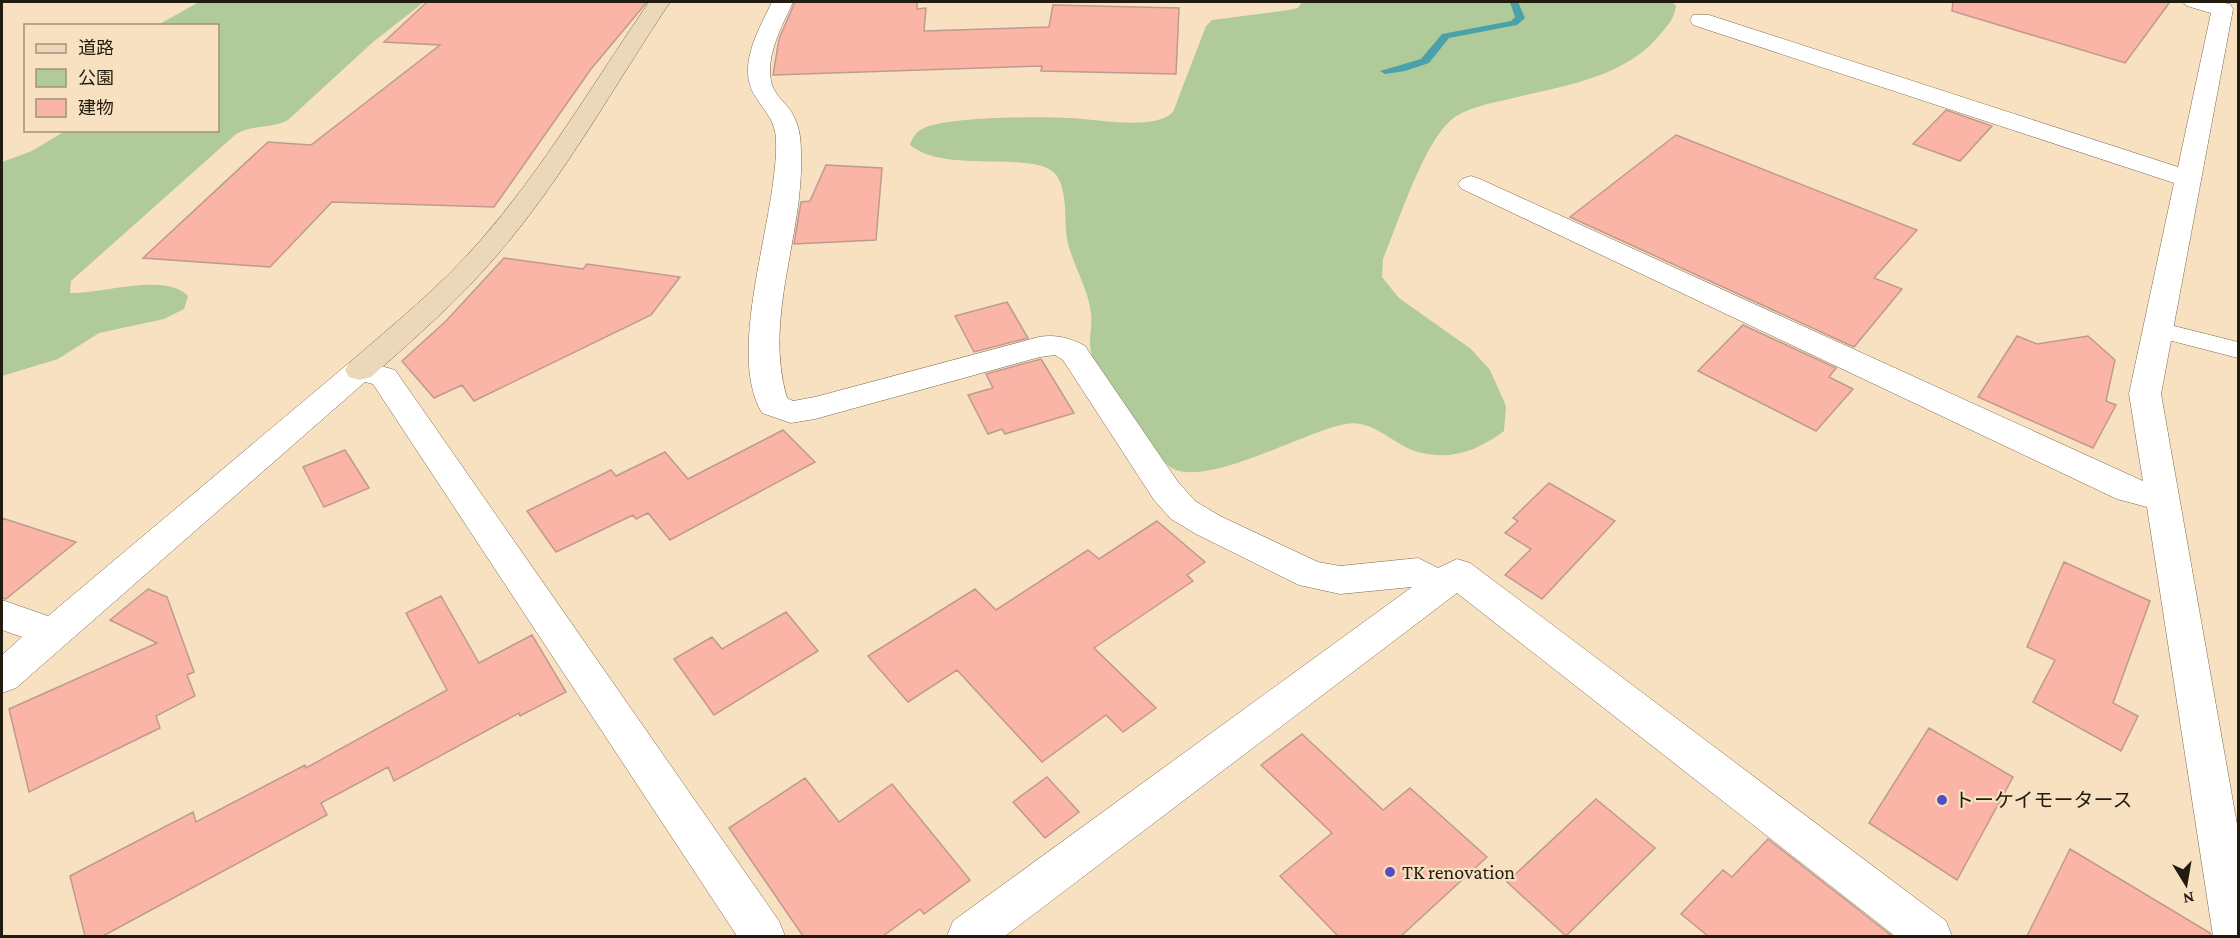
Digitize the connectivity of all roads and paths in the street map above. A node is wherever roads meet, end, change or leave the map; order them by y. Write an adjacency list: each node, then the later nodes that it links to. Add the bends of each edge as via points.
1 (659, 2): 9 (street, via 505,227 427,311)
2 (782, 2): 11 (street, via 764,47 760,72 762,91 786,122 788,132 788,187 766,324 765,371 773,405 791,412 815,408 1039,347 1065,347 1074,353 1166,491 1183,510 1312,575 1340,580 1418,572)
3 (2194, 2): 5 (street, via 2222,9)
4 (1701, 20): 5 (street)
5 (2188, 178): 7 (street)
6 (1471, 184): 10 (street, via 2129,490)
7 (2158, 330): 8 (lane); 10 (street, via 2145,394)
8 (2238, 350)
9 (360, 370): 13 (street); 15 (street, via 384,377)
10 (2163, 499): 18 (street)
11 (1437, 587): 16 (street); 17 (street, via 1457,573)
12 (2, 615): 13 (street)
13 (53, 633): 14 (street)
14 (2, 677)
15 (763, 936)
16 (969, 936)
17 (1930, 936)
18 (2235, 936)

